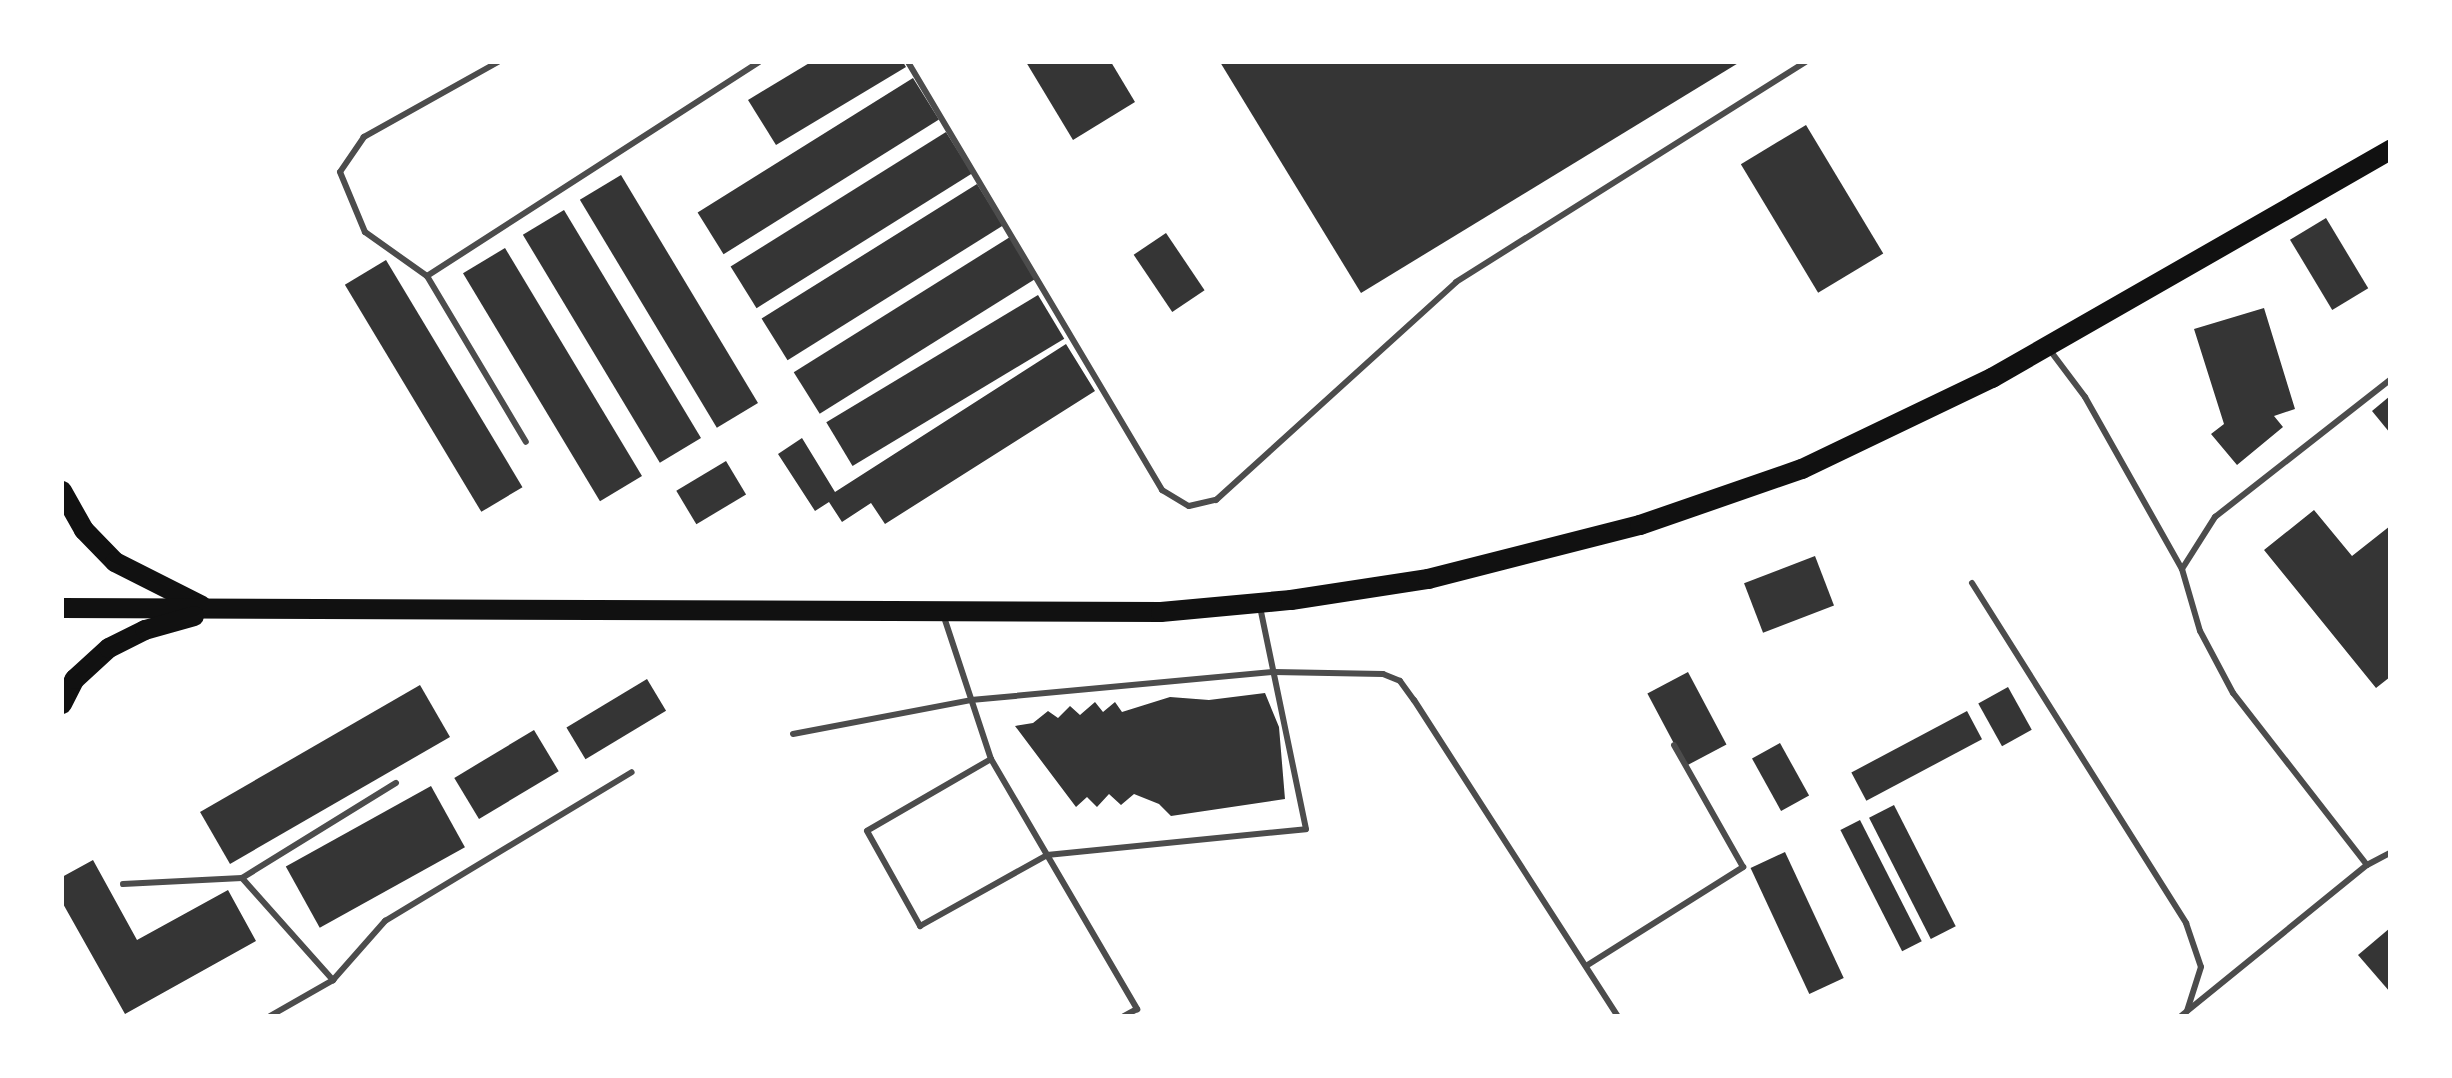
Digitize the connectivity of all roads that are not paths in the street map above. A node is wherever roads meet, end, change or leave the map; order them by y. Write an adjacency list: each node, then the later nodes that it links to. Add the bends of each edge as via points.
1 (498, 62): 6 (lane, via 364,137 340,172 365,232)
2 (759, 62): 6 (lane)
3 (908, 62): 4 (lane, via 1162,490 1189,506 1216,500 1456,282)
4 (1806, 62)
5 (2390, 150): 7 (main road)
6 (427, 276): 9 (lane)
7 (2047, 346): 11 (lane, via 2085,397); 13 (main road, via 1802,469 1640,525 1428,579)
8 (2390, 380): 11 (lane, via 2215,517)
9 (526, 442)
10 (62, 491): 15 (main road, via 84,530 115,562)
11 (2182, 569): 27 (lane, via 2200,631 2233,693)
12 (1972, 583): 32 (lane, via 2186,923 2201,967)
13 (1259, 603): 16 (main road, via 1161,612); 17 (lane)
14 (62, 608): 15 (main road)
15 (213, 611): 16 (main road); 19 (main road, via 145,630 109,648 75,679)
16 (943, 612): 18 (lane)
17 (1274, 672): 18 (lane); 26 (lane, via 1306,829); 30 (lane, via 1383,674 1400,681)
18 (971, 700): 20 (lane); 22 (lane)
19 (62, 704)
20 (793, 734)
21 (1674, 745): 30 (lane, via 1743,867)
22 (991, 759): 26 (lane); 26 (lane, via 867,831 920,926)
23 (632, 772): 31 (lane, via 385,921)
24 (396, 783): 28 (lane)
25 (2390, 853): 27 (lane)
26 (1047, 855): 34 (lane, via 1137,1009)
27 (2367, 865): 32 (lane)
28 (242, 878): 29 (lane); 31 (lane)
29 (123, 884)
30 (1586, 966): 35 (lane)
31 (333, 980): 33 (lane)
32 (2184, 1014)
33 (270, 1016)
34 (1124, 1016)
35 (1618, 1016)

